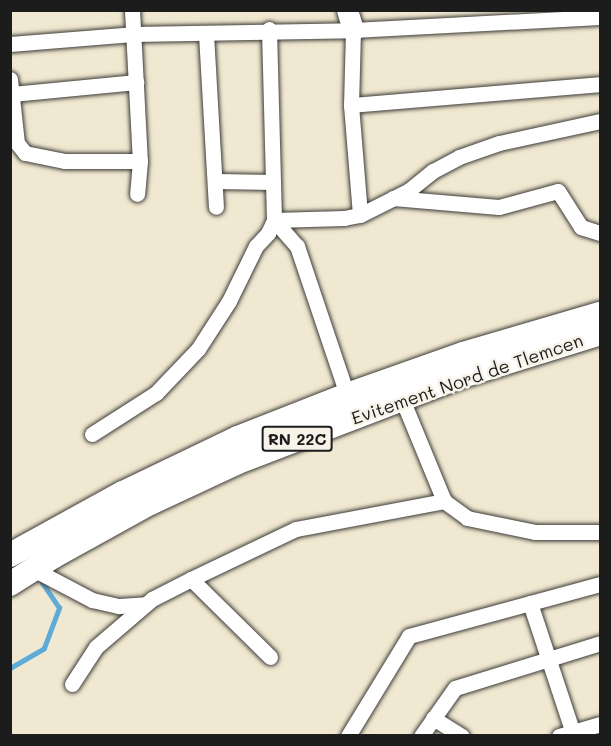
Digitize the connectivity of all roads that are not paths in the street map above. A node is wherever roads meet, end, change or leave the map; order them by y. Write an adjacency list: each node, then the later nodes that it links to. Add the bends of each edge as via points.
1 (132, 10): 5 (street)
2 (353, 17): 3 (street); 4 (street); 11 (street)
3 (600, 17)
4 (269, 29): 6 (street); 15 (street)
5 (133, 34): 6 (street); 7 (street); 8 (street)
6 (206, 34): 14 (street)
7 (10, 44)
8 (136, 82): 10 (street); 13 (street)
9 (600, 84): 11 (street)
10 (11, 87): 13 (street, via 17,143 25,153 65,161)
11 (351, 105): 19 (street)
12 (600, 121): 17 (street, via 499,143 459,157)
13 (140, 161): 16 (street)
14 (217, 181): 15 (street); 18 (street)
15 (273, 182): 20 (street)
16 (137, 194)
17 (393, 198): 19 (street); 21 (street, via 499,207 558,191 581,227)
18 (216, 207)
19 (360, 215): 20 (street)
20 (274, 220): 24 (street, via 297,246); 26 (street, via 198,349 156,393)
21 (600, 233)
22 (600, 314): 24 (highway, Evitement Nord de Tlemcen / RN 22C, via 463,354)
23 (600, 333): 25 (highway, Evitement Nord de Tlemcen / RN 22C)
24 (347, 395): 29 (highway, Evitement Nord de Tlemcen / RN 22C, via 181,464)
25 (402, 399): 27 (street); 30 (highway, Evitement Nord de Tlemcen / RN 22C, via 202,479 150,503)
26 (92, 434)
27 (444, 501): 28 (street, via 467,518 535,532); 31 (street, via 296,529)
28 (600, 532)
29 (10, 555)
30 (33, 569): 32 (highway, Evitement Nord de Tlemcen / RN 22C); 35 (street, via 92,600 119,606)
31 (191, 579): 35 (street); 37 (street)
32 (10, 584)
33 (600, 584): 34 (street)
34 (530, 603): 38 (street); 43 (street, via 409,636)
35 (146, 604): 39 (street, via 96,647)
36 (600, 642): 38 (street)
37 (270, 657)
38 (549, 658): 40 (street, via 455,688); 42 (street)
39 (72, 684)
40 (433, 718): 44 (street); 45 (street)
41 (600, 724): 42 (street)
42 (569, 734)
43 (348, 735)
44 (421, 735)
45 (462, 735)

